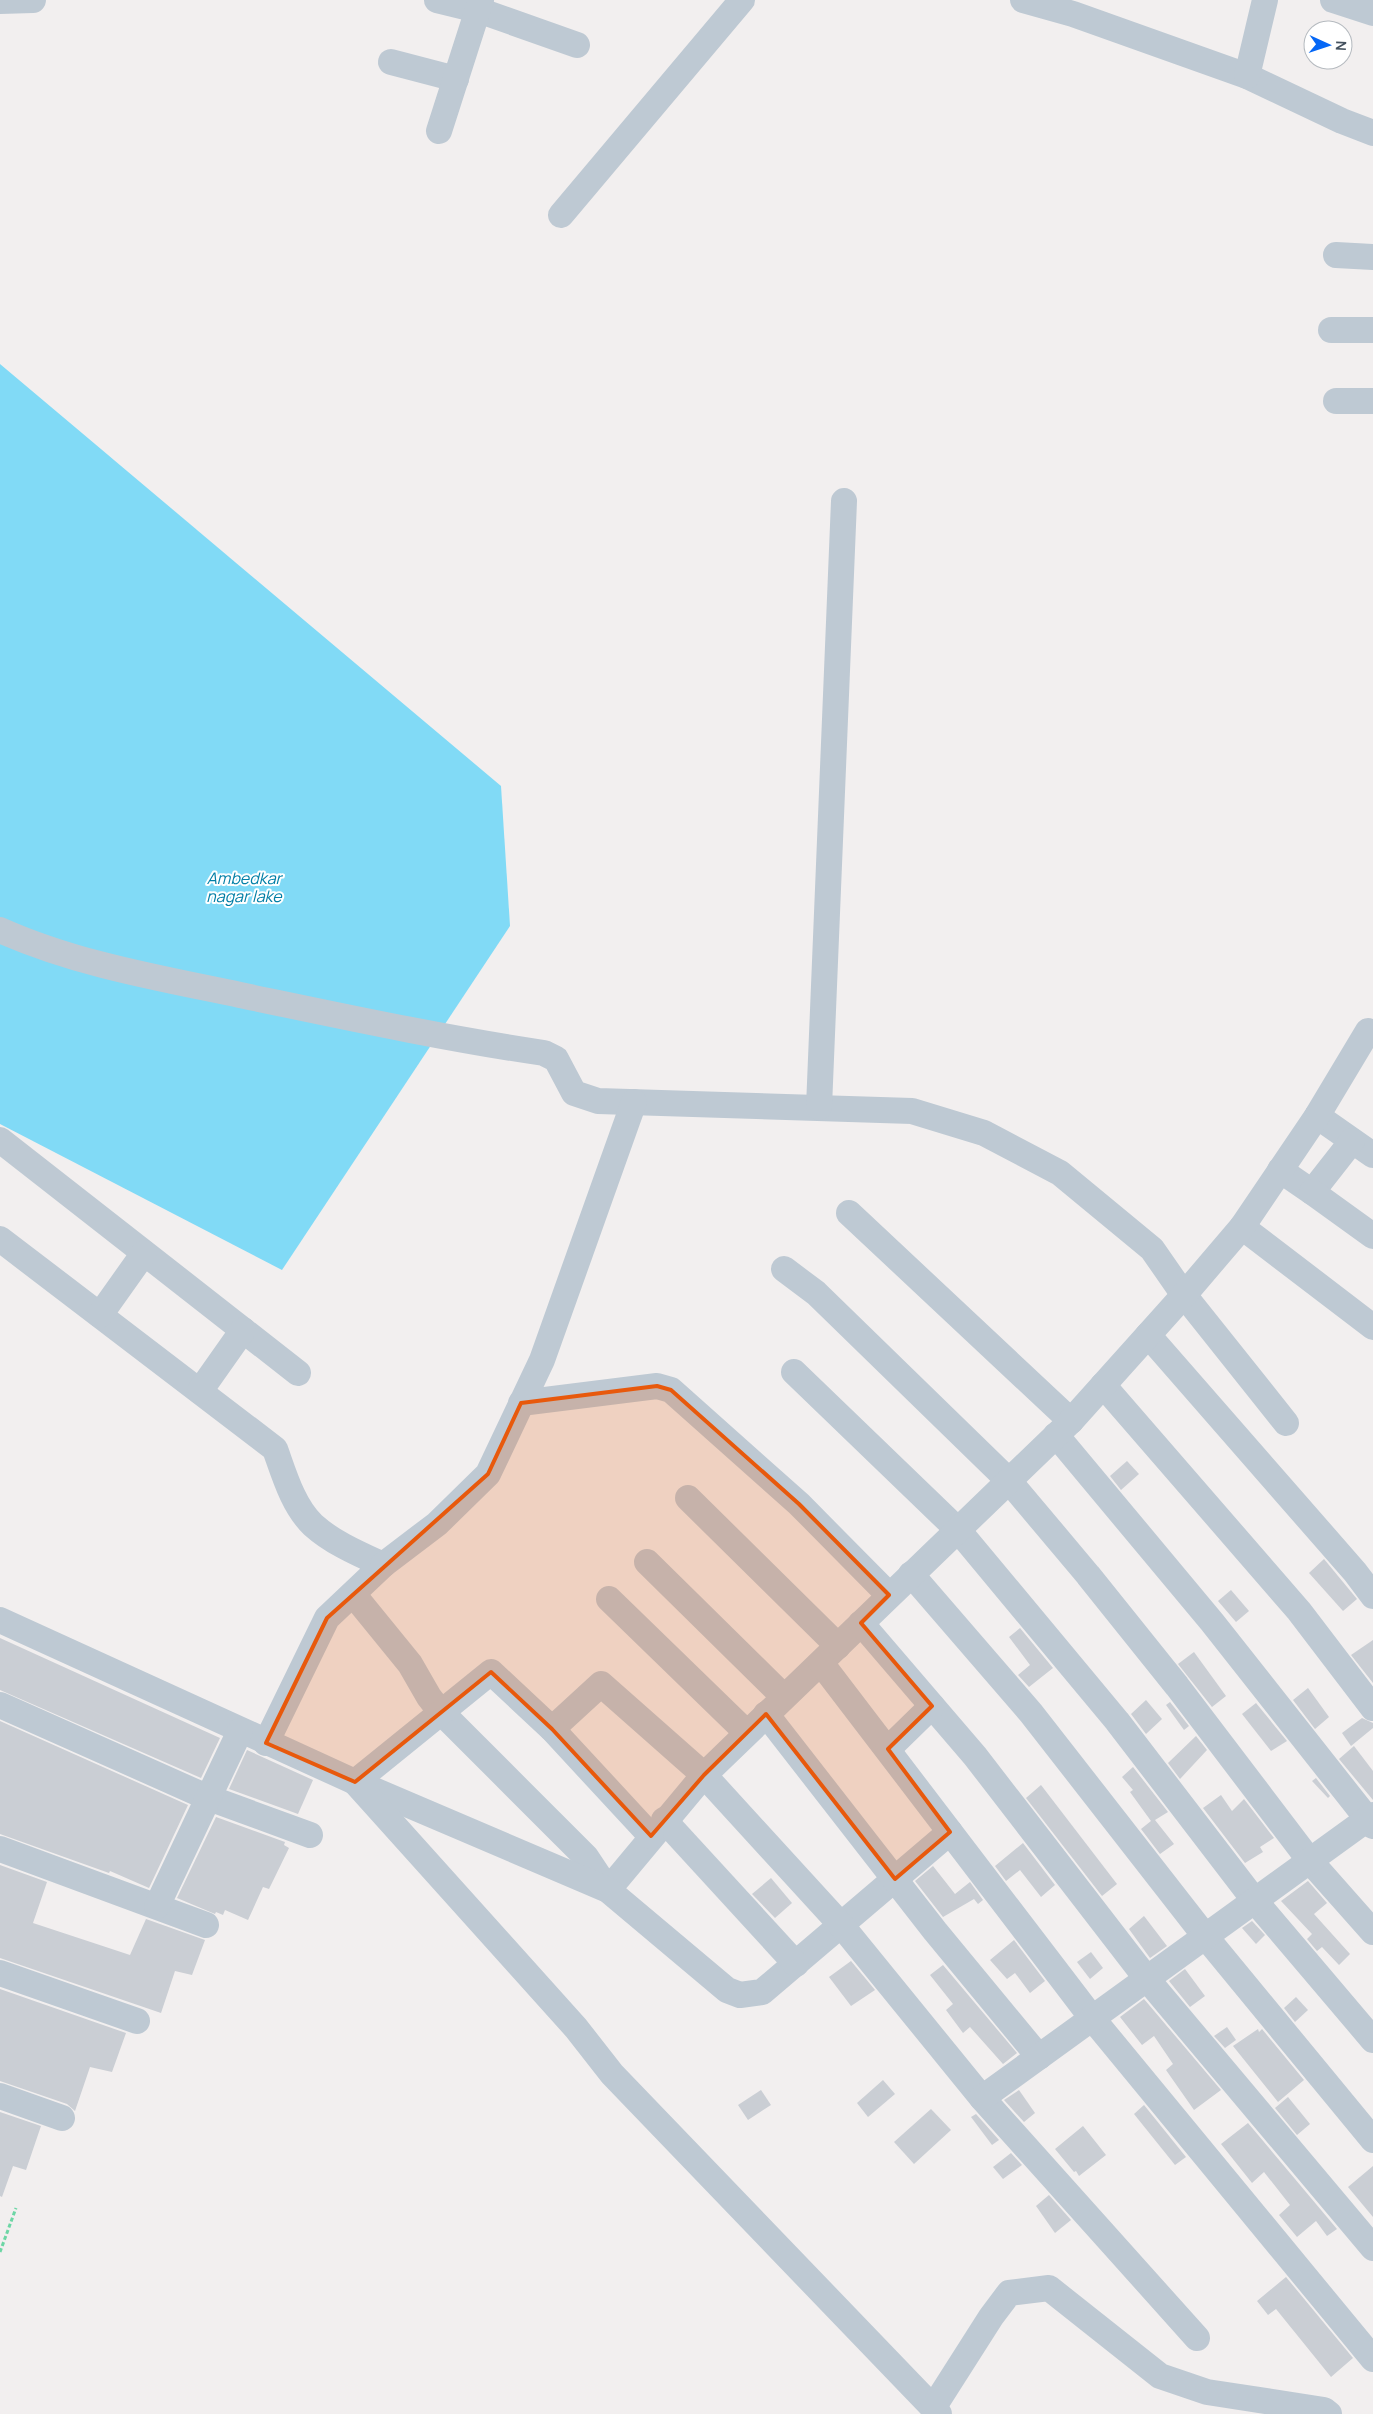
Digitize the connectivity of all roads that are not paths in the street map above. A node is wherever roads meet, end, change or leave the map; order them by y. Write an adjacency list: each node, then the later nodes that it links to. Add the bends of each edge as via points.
1 (33, 0): 7 (street)
2 (437, 0): 8 (street)
3 (742, 0): 17 (street)
4 (1023, 0): 9 (street)
5 (1265, 0): 13 (street)
6 (1333, 0): 10 (street)
7 (0, 1)
8 (480, 5): 11 (street); 14 (street)
9 (1075, 7): 13 (street)
10 (1373, 13)
11 (577, 45)
12 (390, 62): 14 (street)
13 (1248, 76): 16 (street)
14 (456, 78): 15 (street)
15 (439, 131)
16 (1373, 133)
17 (560, 215)
18 (1336, 255): 19 (street)
19 (1373, 257)
20 (1330, 330): 21 (street)
21 (1373, 330)
22 (1336, 401): 23 (street)
23 (1373, 401)
24 (844, 501): 28 (street)
25 (0, 930): 27 (street, via 31,944 100,965 455,1040 544,1053 556,1058 574,1093 598,1101)
26 (1368, 1031): 29 (street)
27 (634, 1102): 28 (street); 49 (street, via 542,1360)
28 (819, 1107): 40 (street, via 912,1111 984,1133 1068,1180 1152,1249)
29 (1317, 1116): 31 (street); 32 (street)
30 (0, 1140): 38 (street)
31 (1362, 1148): 33 (street)
32 (1280, 1170): 33 (street); 35 (street)
33 (1312, 1192): 36 (street)
34 (849, 1213): 51 (street)
35 (1242, 1226): 40 (street); 42 (street)
36 (1373, 1236)
37 (0, 1239): 41 (street)
38 (144, 1253): 41 (street); 43 (street)
39 (784, 1269): 52 (street, via 816,1293)
40 (1184, 1295): 44 (street); 50 (street)
41 (100, 1315): 48 (street)
42 (1373, 1327)
43 (243, 1330): 46 (street); 48 (street)
44 (1148, 1335): 47 (street); 60 (street, via 1356,1572)
45 (794, 1372): 54 (street)
46 (298, 1373)
47 (1103, 1385): 51 (street); 68 (street, via 1298,1611)
48 (200, 1391): 56 (street, via 275,1449 293,1495 311,1524 333,1541)
49 (521, 1403): 56 (street, via 488,1474 437,1524); 59 (street, via 658,1386 671,1390 799,1504)
50 (1286, 1423)
51 (1063, 1428): 52 (street); 78 (street, via 1212,1622)
52 (1008, 1481): 54 (street); 83 (street, via 1088,1575)
53 (688, 1498): 64 (street)
54 (958, 1530): 57 (street); 86 (street, via 1117,1722)
55 (646, 1562): 66 (street)
56 (383, 1566): 58 (street)
57 (911, 1574): 59 (street); 91 (street, via 1067,1758)
58 (353, 1594): 69 (street, via 410,1664); 73 (street, via 327,1618)
59 (889, 1595): 63 (street)
60 (1373, 1596)
61 (609, 1600): 72 (street)
62 (0, 1620): 71 (street)
63 (861, 1623): 64 (street); 67 (street)
64 (829, 1654): 66 (street); 74 (street)
65 (0, 1705): 77 (street)
66 (775, 1706): 72 (street); 84 (street)
67 (932, 1706): 74 (street); 94 (street, via 975,1756)
68 (1373, 1708)
69 (440, 1711): 70 (street, via 491,1672); 76 (street); 85 (street, via 586,1857)
70 (552, 1729): 75 (street, via 601,1684); 79 (street)
71 (240, 1731): 73 (street); 77 (street)
72 (747, 1733): 75 (street)
73 (266, 1743): 76 (street)
74 (888, 1749): 80 (street)
75 (704, 1775): 79 (street); 89 (street)
76 (355, 1782): 85 (street); 106 (street, via 576,2028 612,2074)
77 (209, 1798): 81 (street); 87 (street)
78 (1371, 1820): 83 (street)
79 (658, 1828): 85 (street); 92 (street)
80 (950, 1832): 84 (street); 95 (street)
81 (310, 1835)
82 (0, 1849): 87 (street)
83 (1310, 1861): 86 (street); 90 (street)
84 (895, 1879): 89 (street); 98 (street)
85 (608, 1890): 92 (street, via 726,1990 740,1996 762,1992)
86 (1255, 1901): 91 (street); 97 (street)
87 (157, 1906): 88 (street)
88 (206, 1925)
89 (842, 1926): 92 (street); 100 (street)
90 (1373, 1932)
91 (1205, 1936): 94 (street); 102 (street)
92 (796, 1964)
93 (0, 1973): 96 (street)
94 (1147, 1979): 95 (street); 103 (street)
95 (1092, 2018): 98 (street); 105 (street)
96 (137, 2021)
97 (1373, 2040)
98 (1039, 2057): 100 (street)
99 (0, 2096): 101 (street)
100 (982, 2098): 104 (street)
101 (62, 2118)
102 (1373, 2140)
103 (1373, 2248)
104 (1196, 2338)
105 (1373, 2359)
106 (936, 2411): 107 (street, via 991,2316 1009,2293 1048,2288 1160,2376 1207,2392 1324,2410)
107 (1329, 2414)

